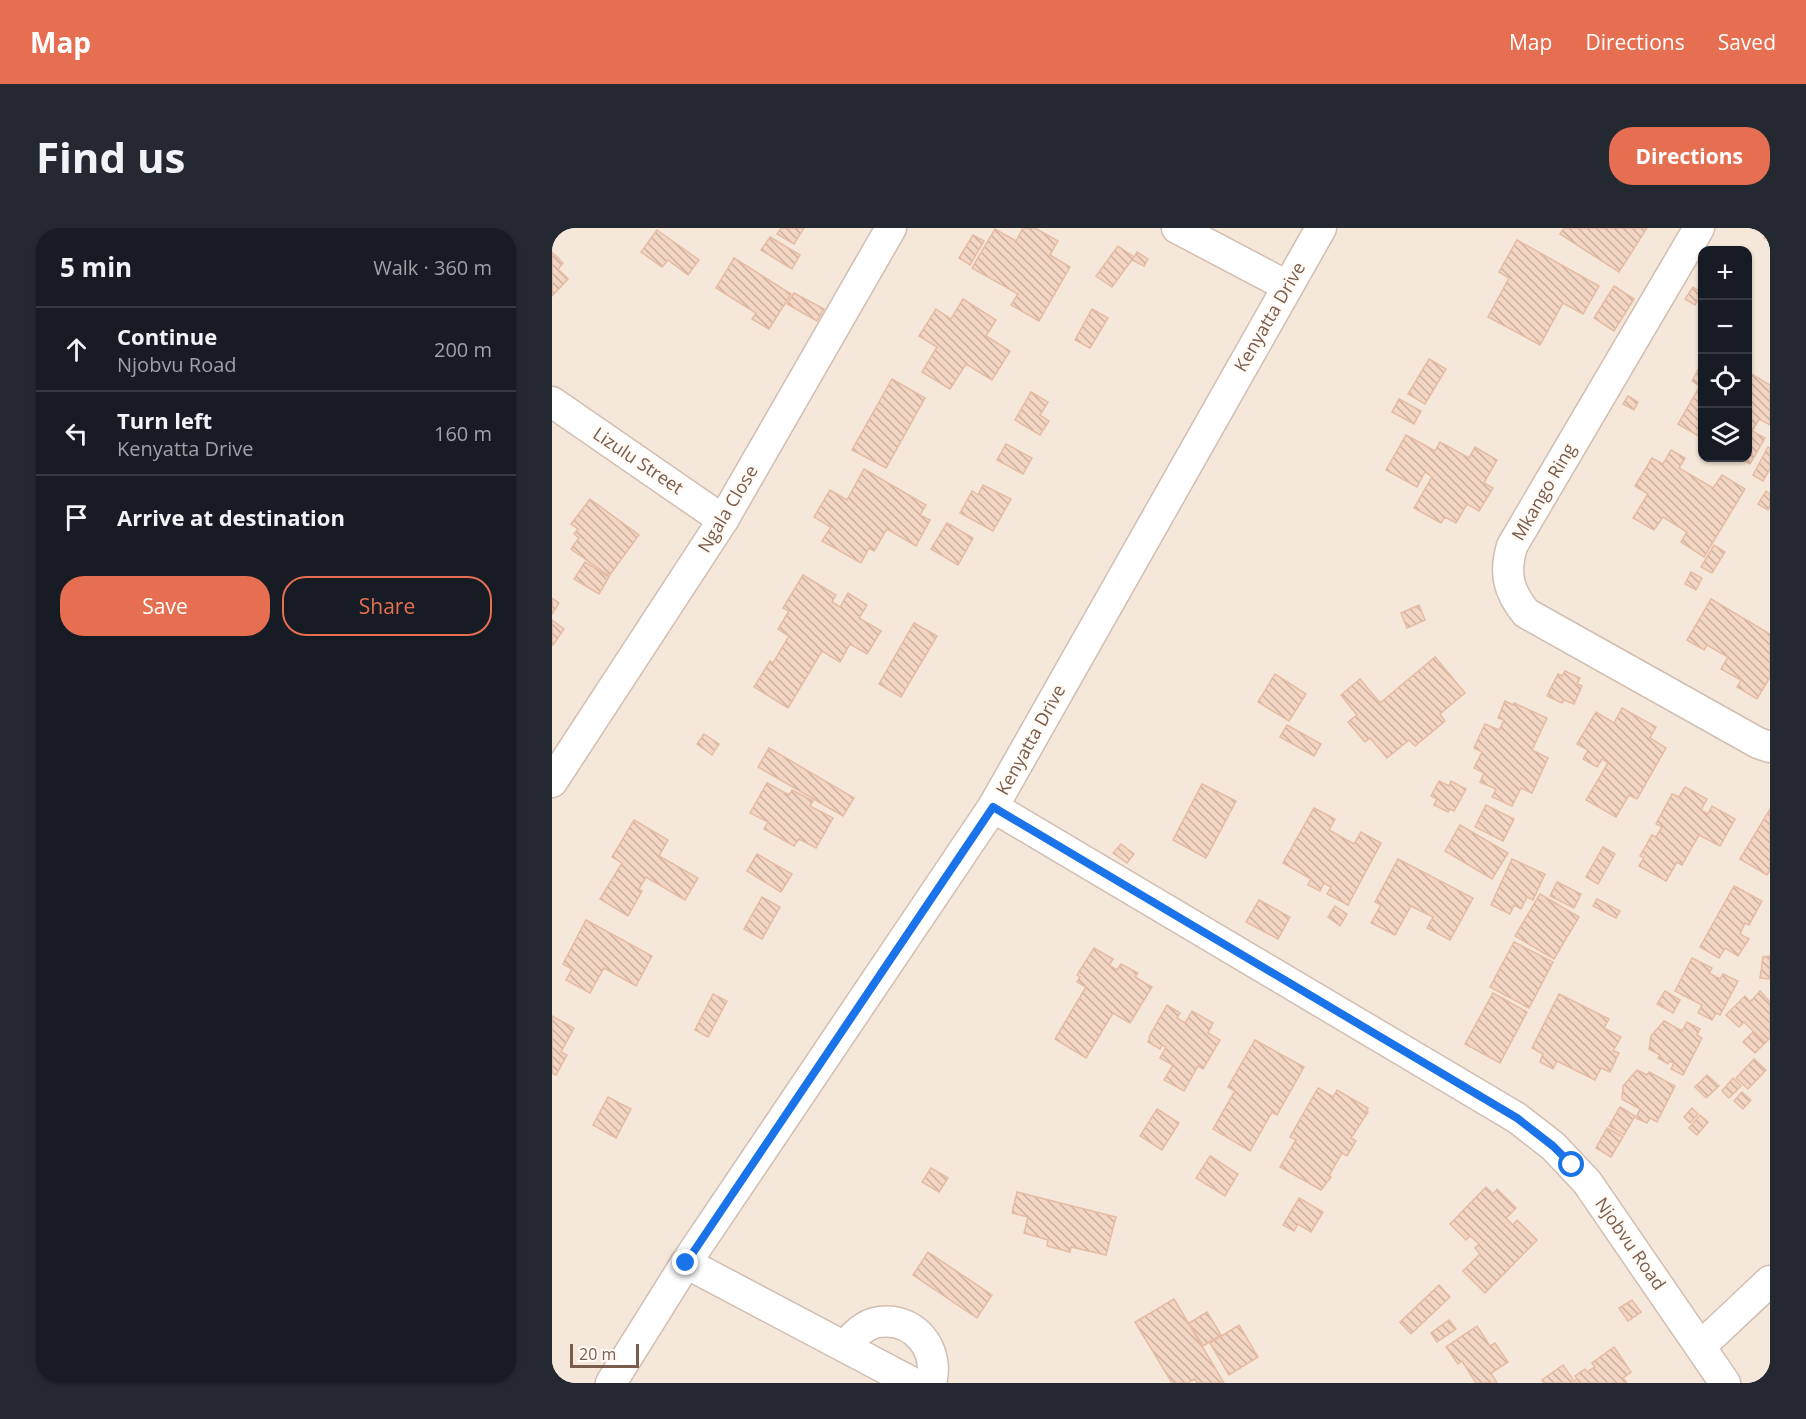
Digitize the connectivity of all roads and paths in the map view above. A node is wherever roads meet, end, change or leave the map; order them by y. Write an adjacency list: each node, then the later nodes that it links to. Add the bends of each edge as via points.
1 (891, 228): 7 (street, Ngala Close)
2 (1178, 228): 5 (street)
3 (1321, 228): 5 (street, Kenyatta Drive)
4 (1699, 228): 8 (street, Mkango Ring, via 1512,546 1508,577 1526,613)
5 (1287, 286): 10 (street, Kenyatta Drive)
6 (552, 402): 7 (street, Lizulu Street)
7 (723, 520): 9 (street, Ngala Close)
8 (1770, 747)
9 (552, 782)
10 (993, 807): 11 (street, Kenyatta Drive); 14 (street, Njobvu Road, via 1517,1118 1553,1146 1587,1182)
11 (686, 1263): 13 (street); 15 (street, Kenyatta Drive)
12 (1770, 1281): 14 (street)
13 (845, 1346): 16 (street); 17 (street, via 859,1330 878,1322 899,1323 918,1334 931,1350)
14 (1701, 1346): 18 (street, Njobvu Road)
15 (611, 1383)
16 (913, 1383)
17 (931, 1383)
18 (1725, 1383)

